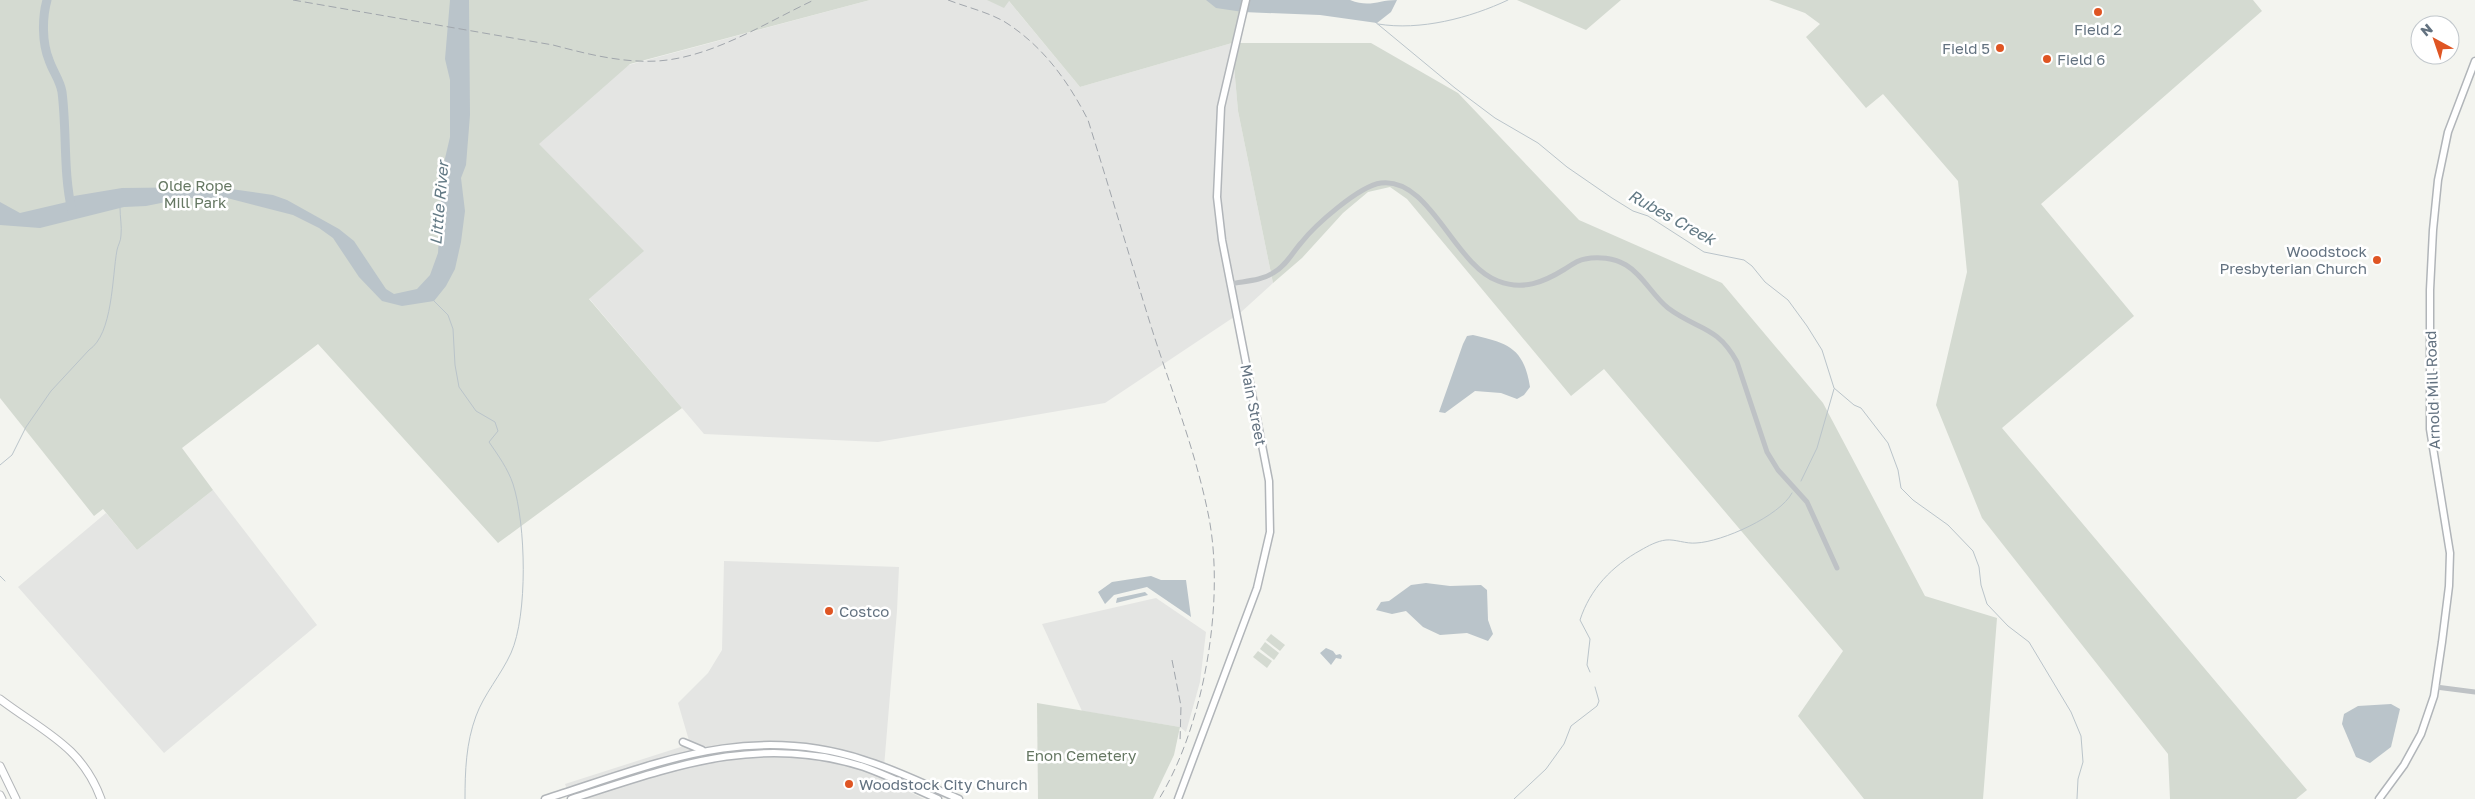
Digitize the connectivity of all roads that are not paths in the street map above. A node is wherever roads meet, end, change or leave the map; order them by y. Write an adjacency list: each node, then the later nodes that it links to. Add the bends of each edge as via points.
1 (1246, 0): 3 (main road, Main Street, via 1221,107 1217,169 1219,224)
2 (2475, 61): 5 (main road, Arnold Mill Road, via 2448,132 2438,180 2433,230 2430,429 2450,558 2449,591)
3 (1230, 284): 4 (street, via 1271,275 1286,263 1317,226 1366,187 1383,183 1401,185 1416,195 1475,267 1499,282 1518,286 1534,284 1584,259 1619,262 1633,270 1668,308 1713,332 1730,350 1772,461 1807,502); 19 (main road, Main Street, via 1269,481 1270,532 1257,588)
4 (1837, 568)
5 (2436, 687): 6 (street); 20 (main road, Arnold Mill Road, via 2418,743)
6 (2475, 692)
7 (0, 699): 14 (highway, via 77,756 96,784)
8 (683, 742): 9 (main road)
9 (703, 750): 15 (main road); 18 (main road, via 765,744 822,750 864,760)
10 (0, 766): 13 (highway)
11 (0, 795): 12 (highway)
12 (2, 799)
13 (16, 799)
14 (101, 799)
15 (545, 799)
16 (571, 799): 17 (main road, via 682,764 776,752 810,755 864,767)
17 (938, 799)
18 (959, 799)
19 (1178, 799)
20 (2379, 799)

